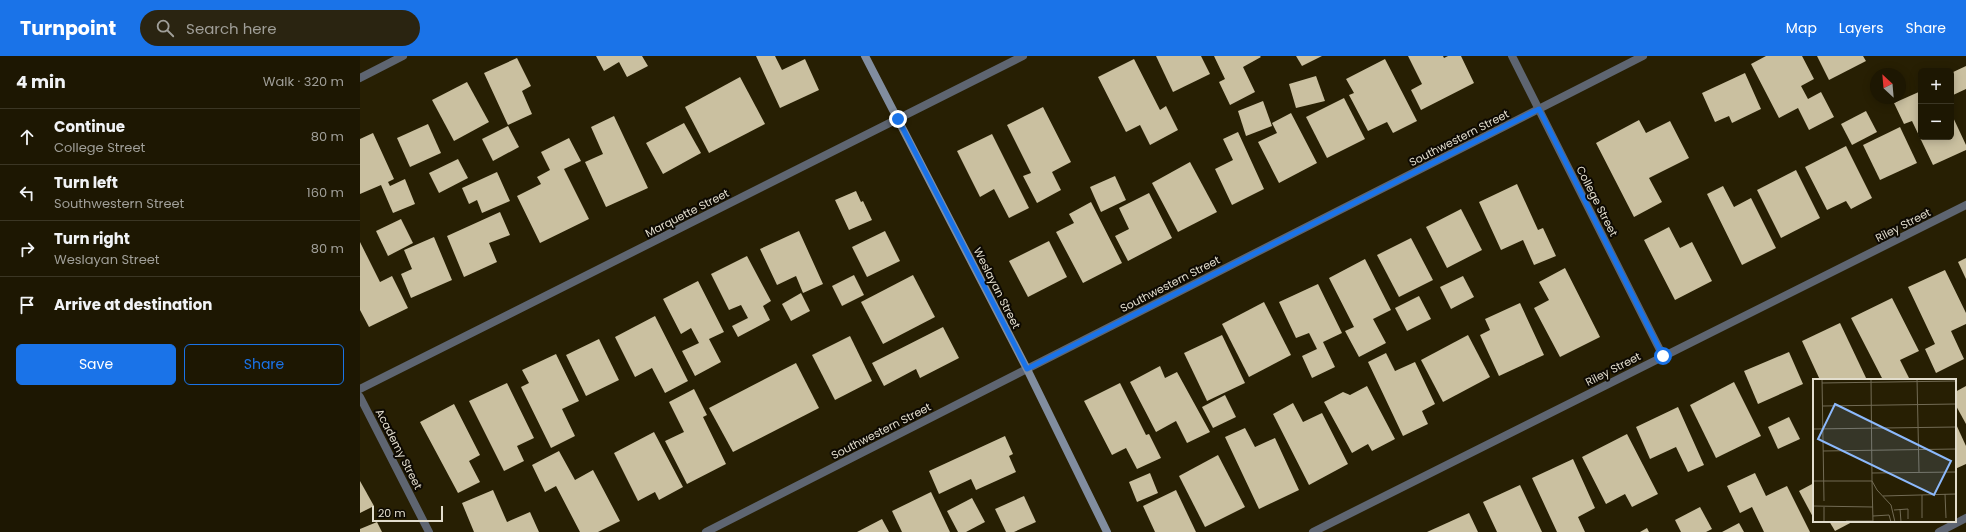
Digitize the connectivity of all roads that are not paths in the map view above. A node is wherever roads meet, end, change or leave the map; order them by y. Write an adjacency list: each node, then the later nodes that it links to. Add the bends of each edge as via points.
1 (403, 56): 6 (street)
2 (865, 56): 8 (main road, Weslayan Street)
3 (1023, 56): 8 (street, Marquette Street)
4 (1512, 56): 7 (street, College Street)
5 (1643, 56): 7 (street, Southwestern Street)
6 (360, 78)
7 (1539, 109): 10 (street, College Street); 11 (street, Southwestern Street)
8 (898, 119): 11 (main road, Weslayan Street); 12 (street, Marquette Street)
9 (1966, 205): 10 (street, Riley Street)
10 (1663, 356): 18 (street, Riley Street)
11 (1027, 369): 16 (street, Southwestern Street); 17 (main road, Weslayan Street)
12 (360, 389)
13 (360, 397): 15 (street, Academy Street)
14 (1966, 518): 19 (street)
15 (428, 532)
16 (706, 532)
17 (1107, 532)
18 (1312, 532)
19 (1939, 532)

